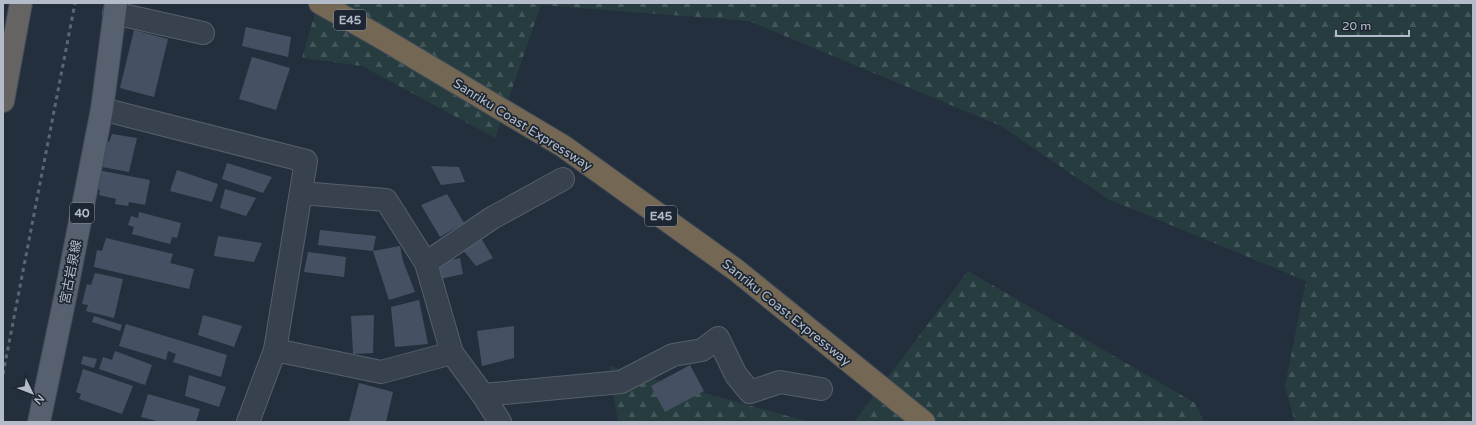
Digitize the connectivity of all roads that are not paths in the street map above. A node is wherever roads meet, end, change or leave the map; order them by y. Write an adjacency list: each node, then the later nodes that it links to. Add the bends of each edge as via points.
1 (21, 3): 5 (highway)
2 (320, 3): 17 (highway, Sanriku Coast Expressway / E45, via 563,146 736,270)
3 (115, 8): 4 (street); 6 (main road, 宮古岩泉線 / 40)
4 (203, 33)
5 (4, 91)
6 (102, 109): 8 (street, via 306,161); 14 (main road, 宮古岩泉線 / 40)
7 (563, 179): 9 (street, via 492,218)
8 (301, 193): 9 (street, via 386,200); 10 (street)
9 (426, 263): 11 (street)
10 (275, 350): 11 (street, via 381,372); 15 (street)
11 (452, 353): 13 (street)
12 (821, 389): 13 (street, via 780,382 750,392 736,375 718,338 702,350 673,355 622,382)
13 (484, 395): 16 (street)
14 (39, 422)
15 (248, 422)
16 (500, 422)
17 (924, 422)

